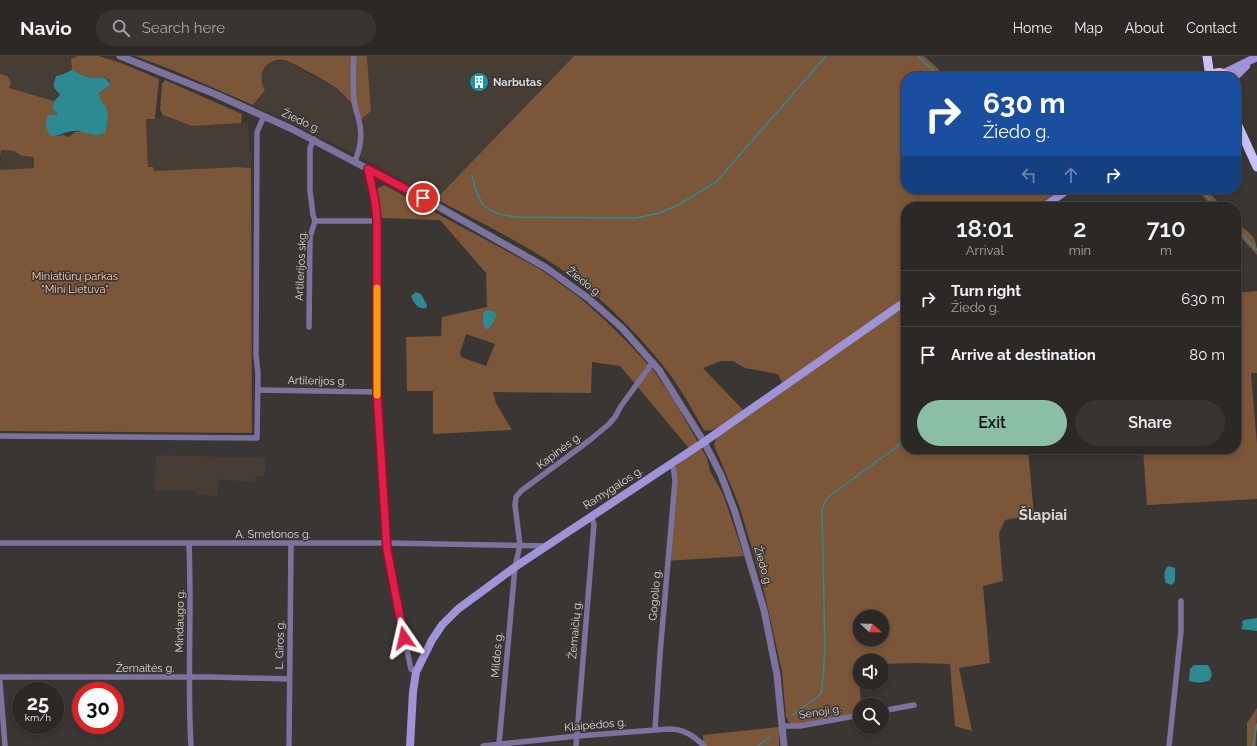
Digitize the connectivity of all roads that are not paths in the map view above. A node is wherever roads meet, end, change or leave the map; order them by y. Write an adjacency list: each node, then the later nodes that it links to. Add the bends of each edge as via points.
1 (120, 56): 9 (street, Žiedo g.)
2 (354, 56): 12 (street, via 355,106 361,131)
3 (1208, 56): 5 (highway); 6 (highway)
4 (1255, 59): 7 (main road); 8 (main road)
5 (1210, 72)
6 (1222, 72)
7 (1228, 72)
8 (1241, 72)
9 (264, 116): 11 (street, Žiedo g.); 22 (street, via 257,132)
10 (1241, 132): 13 (highway)
11 (314, 139): 12 (street, Žiedo g.); 17 (street, via 310,148 310,191)
12 (355, 161): 14 (street, Žiedo g.)
13 (1257, 167)
14 (368, 169): 18 (street); 21 (street, Žiedo g., via 513,247 561,277 622,328)
15 (1062, 194): 16 (main road)
16 (1050, 202)
17 (315, 221): 18 (street, Artilerijos skg.); 20 (street, Artilerijos skg., via 310,237)
18 (377, 221): 23 (street)
19 (901, 304): 25 (main road, Ramygalos g.)
20 (309, 327)
21 (653, 362): 25 (street, Žiedo g.); 32 (street, Kapinės g., via 609,424 516,497)
22 (258, 390): 23 (street, Artilerijos g.); 24 (street, via 257,438)
23 (377, 392): 29 (street)
24 (0, 436)
25 (704, 442): 26 (main road, Ramygalos g.); 44 (street, Žiedo g., via 721,475 735,512 764,610 777,675)
26 (671, 463): 27 (main road, Ramygalos g.); 45 (street, Gogolio g., via 675,481)
27 (591, 516): 33 (main road, Ramygalos g.); 46 (street, Žemaičių g., via 594,524)
28 (0, 543): 30 (street, A. Smetonos g.)
29 (387, 543): 31 (street, A. Smetonos g.); 32 (street, A. Smetonos g.); 36 (street, via 410,665)
30 (189, 544): 31 (street, A. Smetonos g.); 38 (street, Mindaugo g.)
31 (291, 544): 39 (street, L. Giros g.)
32 (520, 544): 33 (street, A. Smetonos g.); 34 (street, Kapinės g.)
33 (547, 546): 34 (main road, Ramygalos g.)
34 (515, 567): 36 (main road, Ramygalos g., via 458,609 442,625); 47 (street, Mildos g.)
35 (1182, 601): 56 (street)
36 (416, 672): 51 (main road, Ramygalos g.)
37 (0, 677): 38 (street, Žemaitės g.)
38 (189, 678): 39 (street, Žemaitės g.); 49 (street, Mindaugo g.)
39 (290, 679): 50 (street, L. Giros g.)
40 (0, 682): 48 (street)
41 (914, 705): 42 (street)
42 (889, 710)
43 (853, 716): 44 (street, Senoji g., via 800,726)
44 (783, 726): 55 (street, Žiedo g.)
45 (655, 729): 46 (street, Klaipėdos g.); 54 (street, Klaipėdos g., via 684,731)
46 (577, 736): 47 (street, Klaipėdos g.); 53 (street, Žemaičių g.)
47 (499, 744): 52 (street, Klaipėdos g.)
48 (5, 746)
49 (191, 746)
50 (289, 746)
51 (410, 746)
52 (483, 746)
53 (576, 746)
54 (704, 746)
55 (784, 746)
56 (1169, 746)

